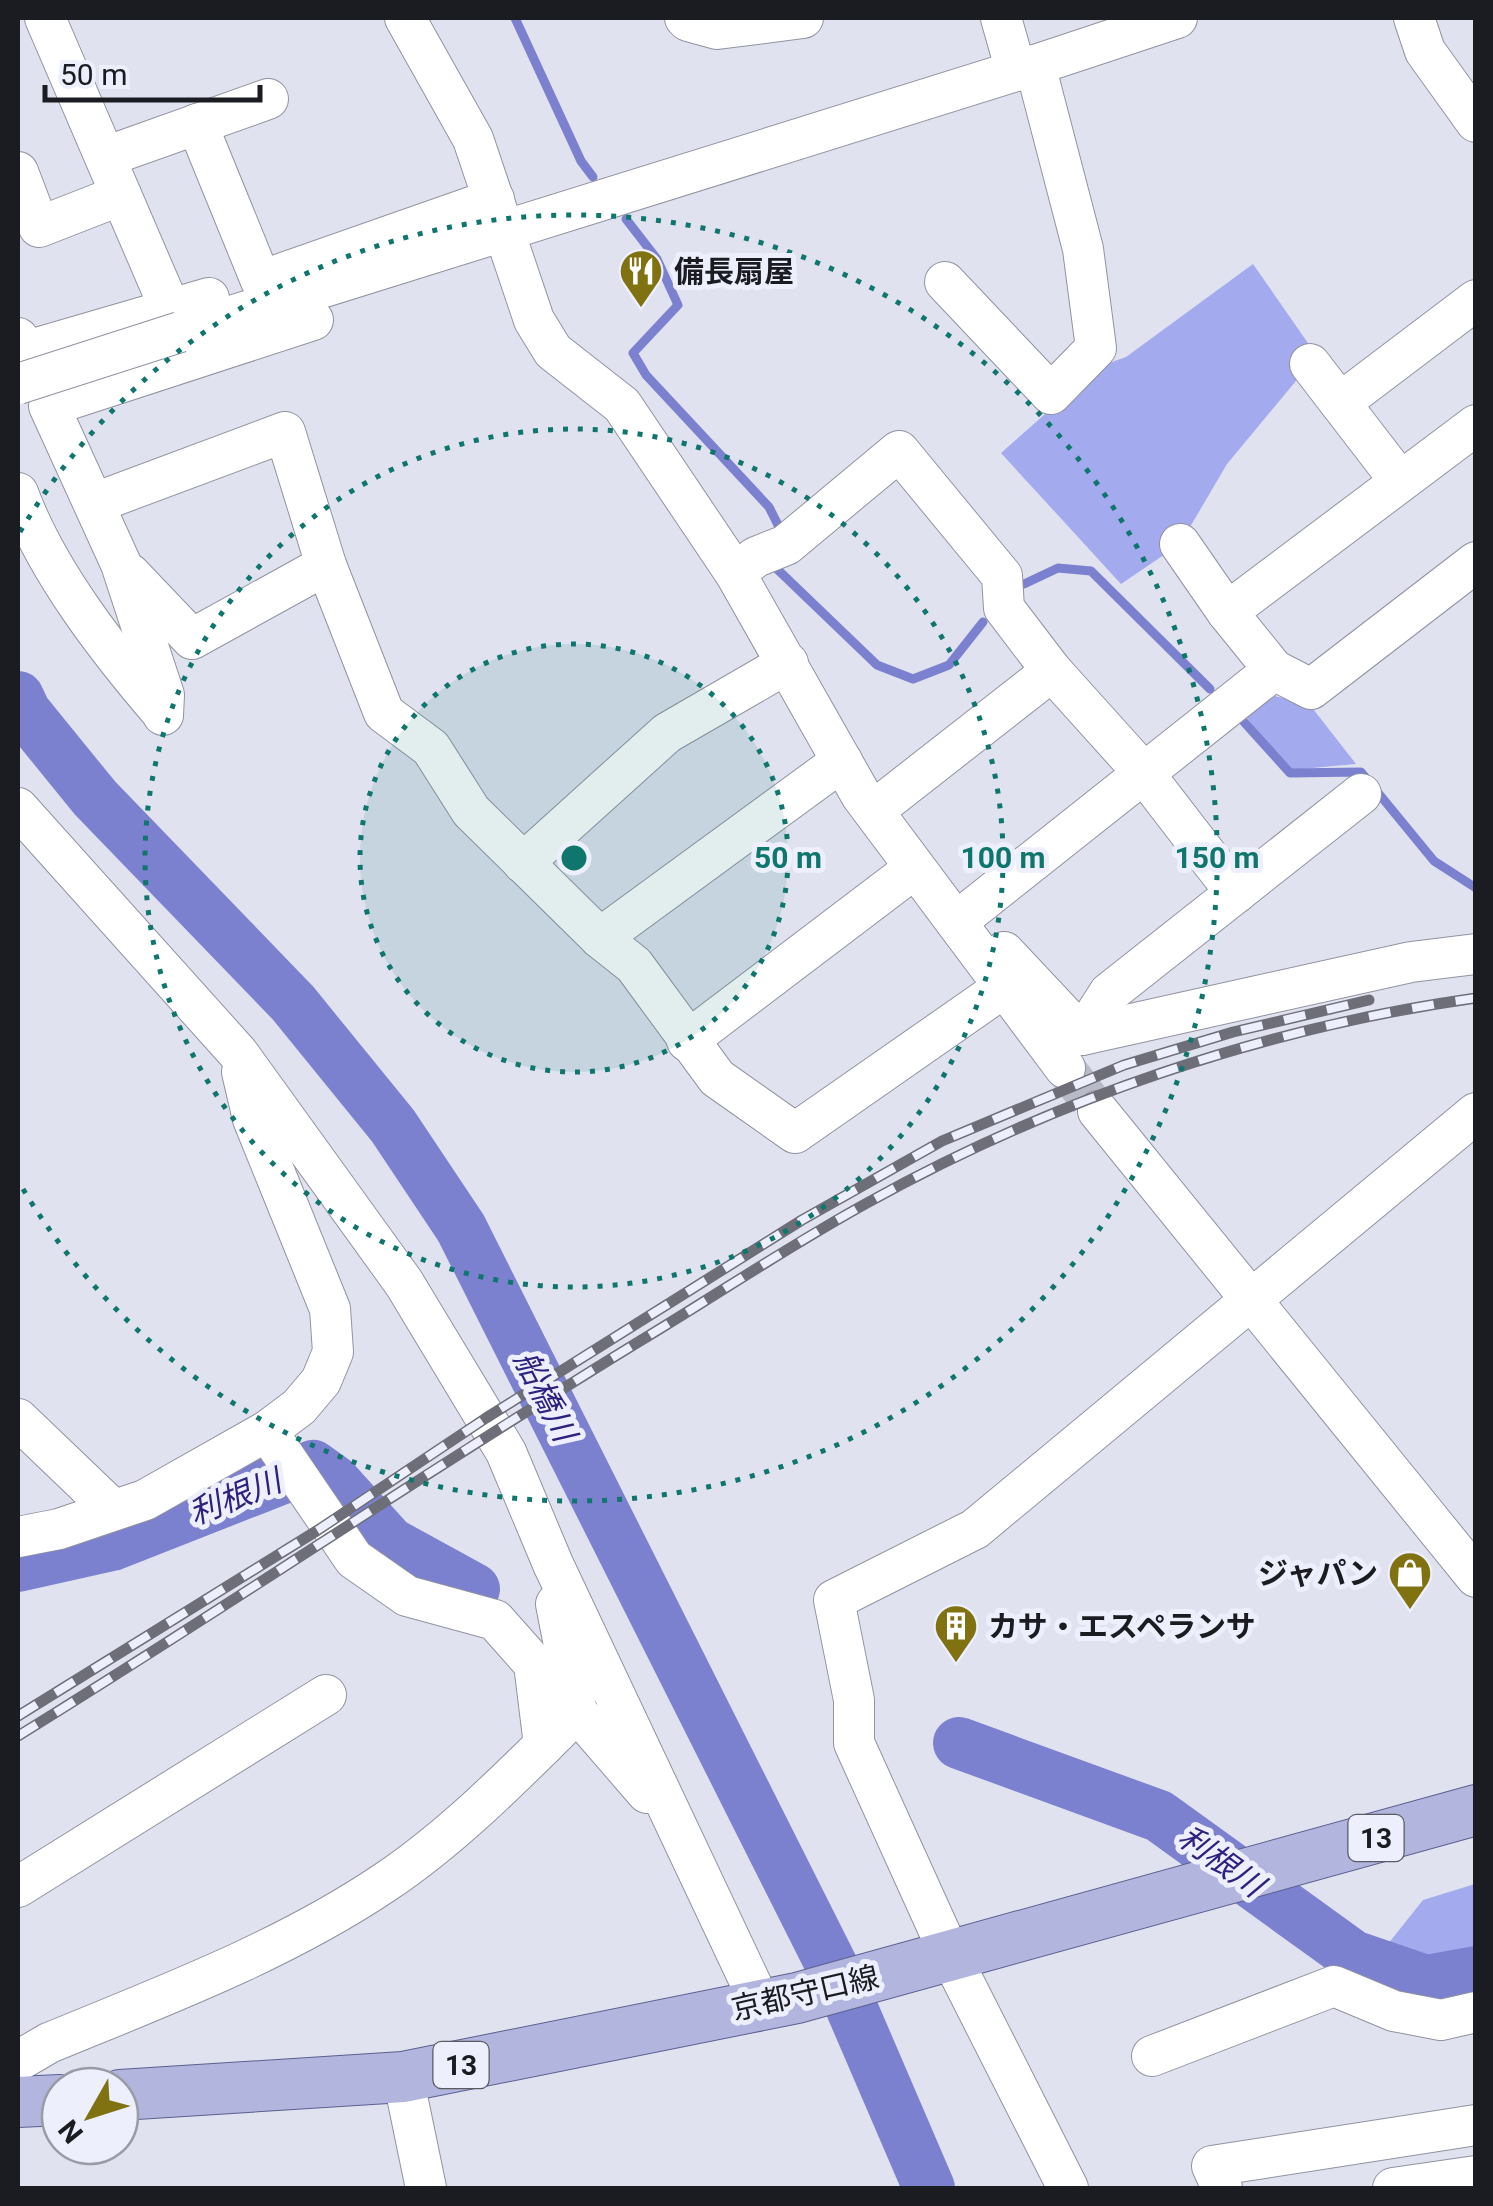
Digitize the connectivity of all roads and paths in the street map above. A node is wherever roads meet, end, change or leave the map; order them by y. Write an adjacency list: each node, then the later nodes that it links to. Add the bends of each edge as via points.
1 (45, 18): 12 (street)
2 (405, 18): 15 (street, via 473,139)
3 (685, 18): 4 (street, via 718,30)
4 (803, 18)
5 (1001, 18): 8 (street)
6 (1177, 18): 8 (street)
7 (1414, 18): 10 (street, via 1424,51)
8 (1026, 68): 15 (street); 19 (street, via 1083,248 1096,348 1051,394)
9 (268, 99): 11 (street)
10 (1476, 122)
11 (197, 124): 12 (street); 18 (street)
12 (105, 157): 14 (street)
13 (18, 172): 14 (street, via 40,228)
14 (121, 196): 21 (street)
15 (489, 224): 16 (street); 17 (street); 23 (street, via 450,276); 33 (street, via 553,351 622,405)
16 (414, 227): 17 (street); 18 (street)
17 (380, 272): 21 (street)
18 (260, 281): 21 (street)
19 (946, 282)
20 (1476, 300): 24 (street)
21 (176, 321): 23 (street, bridge)
22 (1310, 364): 24 (street)
23 (28, 370): 28 (street)
24 (1340, 403): 26 (street)
25 (1476, 426): 26 (street)
26 (1400, 481): 34 (street)
27 (18, 493): 31 (street, via 29,525 71,591 164,714 164,695)
28 (95, 504): 31 (street); 32 (street, via 285,432)
29 (1180, 544): 34 (street)
30 (1476, 562): 36 (street, via 1310,689)
31 (120, 564): 32 (street, via 192,639)
32 (326, 566): 43 (street, via 384,713 431,748 471,811)
33 (735, 573): 35 (street); 37 (street, via 786,546 899,451 1002,576 1004,608)
34 (1227, 612): 36 (street)
35 (788, 664): 38 (street); 43 (street, via 668,733)
36 (1274, 670): 39 (street)
37 (1052, 671): 39 (street); 42 (street)
38 (842, 761): 42 (street); 47 (street)
39 (1142, 771): 45 (street); 46 (street)
40 (1361, 794): 45 (street)
41 (18, 808): 52 (street)
42 (873, 811): 44 (street)
43 (523, 863): 47 (street)
44 (915, 868): 46 (street); 50 (street)
45 (1236, 893): 51 (street, via 1109,993)
46 (966, 936): 49 (street); 51 (street, via 995,943)
47 (600, 938): 50 (street, via 634,965)
48 (1476, 954): 51 (street, via 1393,966)
49 (1003, 988): 50 (street, via 796,1133 717,1078); 51 (street)
50 (687, 1041)
51 (1074, 1051)
52 (238, 1054): 57 (street, via 253,1119 330,1309 334,1352 299,1407); 60 (street, via 404,1283 506,1452)
53 (1098, 1111): 55 (street)
54 (1476, 1113): 55 (street)
55 (1251, 1300): 61 (street); 68 (street, via 975,1529 834,1600 854,1700 854,1743)
56 (18, 1418): 58 (street)
57 (267, 1431): 58 (street, via 145,1500); 64 (street, via 354,1559 407,1596 495,1620 534,1664)
58 (112, 1509): 59 (street)
59 (18, 1537)
60 (553, 1564): 63 (street); 66 (street)
61 (1476, 1577)
62 (326, 1695): 67 (street)
63 (577, 1712): 64 (street); 66 (street)
64 (544, 1745): 72 (street, via 384,1883 270,1950)
65 (1476, 1810): 68 (main road, 京都守口線 / 13)
66 (674, 1820): 69 (street)
67 (18, 1888)
68 (935, 1961): 69 (main road, 京都守口線 / 13); 78 (street)
69 (779, 2001): 73 (main road, 京都守口線 / 13)
70 (1476, 2012): 71 (street, via 1442,2020 1394,2011 1334,1986)
71 (1152, 2056)
72 (18, 2061)
73 (403, 2077): 74 (main road, 京都守口線 / 13); 77 (street)
74 (140, 2094)
75 (1476, 2125): 79 (street, via 1212,2166)
76 (1476, 2176): 80 (street)
77 (426, 2188)
78 (1068, 2188)
79 (1222, 2188)
80 (1392, 2188)

